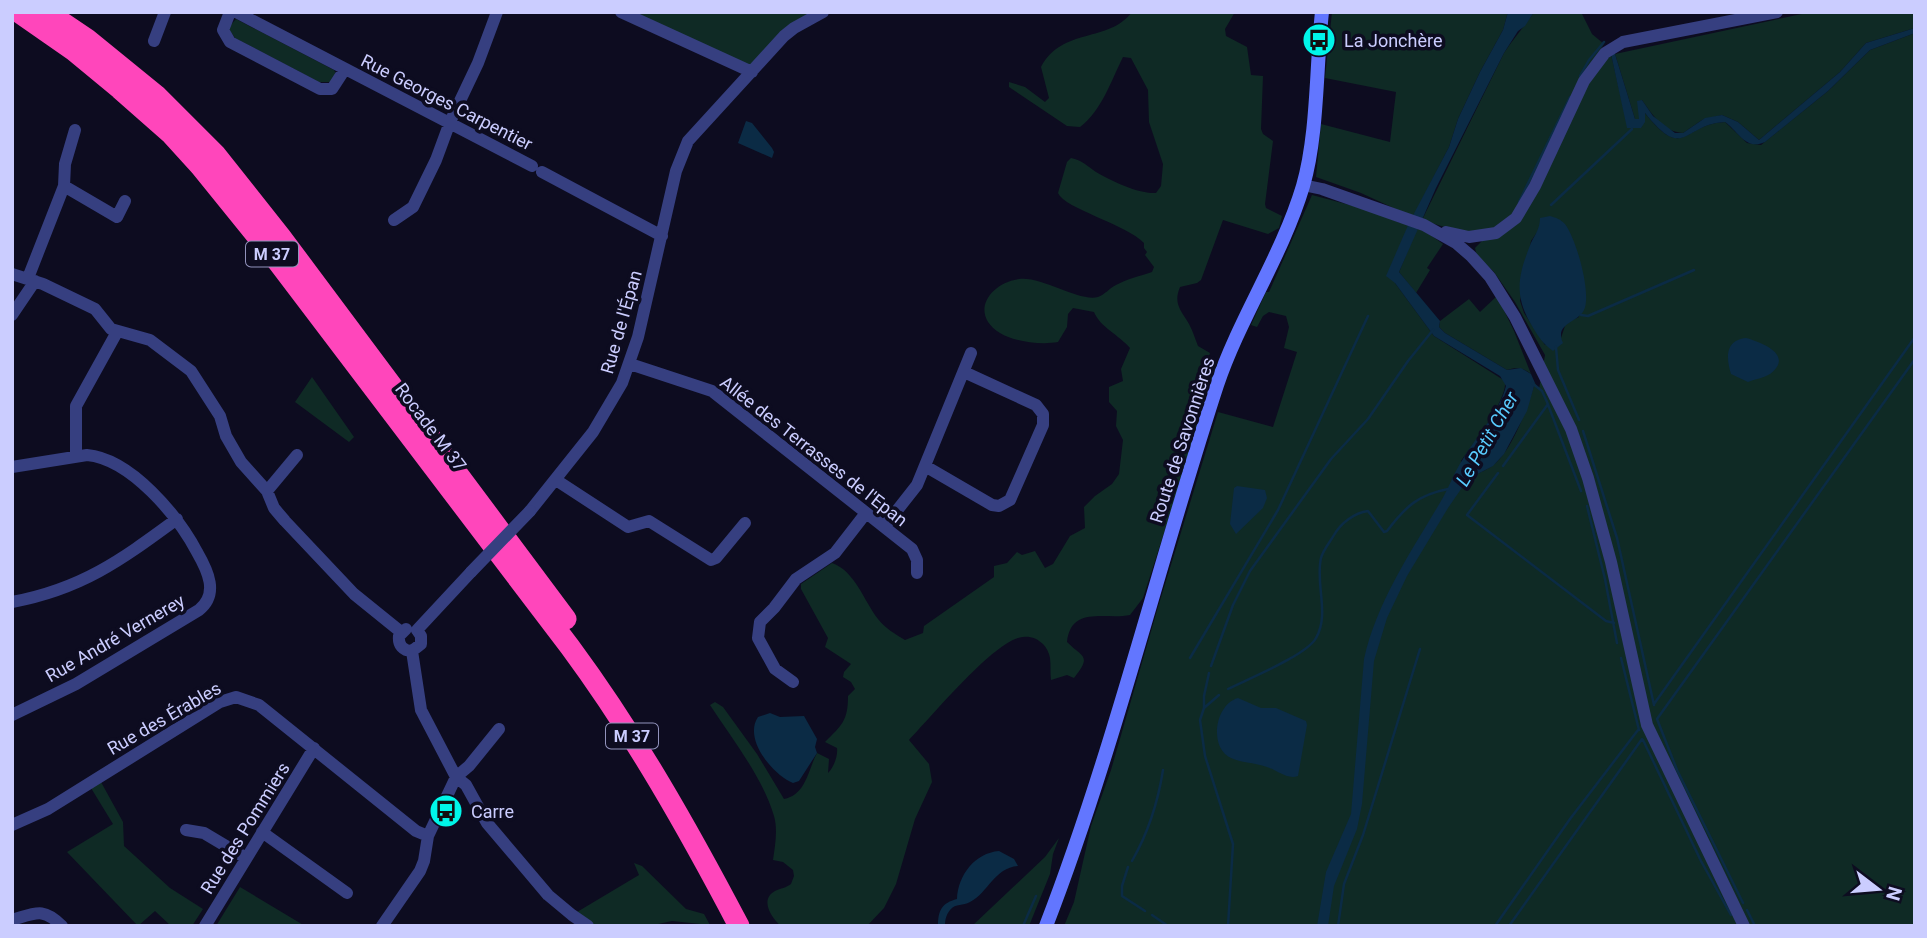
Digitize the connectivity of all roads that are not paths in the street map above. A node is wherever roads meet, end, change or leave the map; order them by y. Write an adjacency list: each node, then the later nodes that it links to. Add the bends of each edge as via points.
1 (18, 12): 56 (highway, Rocade M 37 / M 37, via 83,58 170,133 232,203 594,680 665,789)
2 (47, 12): 64 (highway, Rocade M 37 / M 37, via 158,96 256,204 629,706 688,802)
3 (165, 12): 11 (street)
4 (230, 12): 12 (street, Rue Georges Carpentier, via 223,30 230,42 320,89 332,89)
5 (236, 12): 12 (street, Rue Georges Carpentier)
6 (497, 12): 14 (street)
7 (621, 12): 13 (street)
8 (823, 12): 13 (street, Rue de l'Épan, via 794,27)
9 (1322, 12): 16 (main road, Route de Savonnières)
10 (1777, 12): 21 (street, via 1610,48 1584,81 1523,209 1505,228)
11 (154, 41)
12 (345, 69): 14 (street, Rue Georges Carpentier)
13 (752, 72): 20 (street, Rue de l'Épan, via 688,141 676,171)
14 (450, 122): 19 (street, via 413,207); 20 (street, Rue Georges Carpentier)
15 (75, 130): 17 (street)
16 (1303, 185): 21 (street); 49 (main road, Route de Savonnières, via 1218,384)
17 (64, 186): 18 (street, via 117,216); 23 (street)
18 (125, 201)
19 (394, 220)
20 (662, 236): 27 (street, Rue de l'Épan)
21 (1465, 243): 67 (street, via 1515,317 1571,429 1602,523 1647,725)
22 (12, 274): 23 (street)
23 (31, 280): 24 (street); 25 (street, via 95,309)
24 (12, 315)
25 (117, 332): 30 (street, via 76,405); 34 (street, via 150,340 191,371 220,416 241,462)
26 (971, 353): 28 (street)
27 (630, 364): 33 (street, Rue de l'Épan, via 605,413); 35 (street, Allée des Terrasses de l'Epan, via 712,391)
28 (964, 372): 31 (street); 31 (street, via 1036,405 1043,414 1043,425 1010,500 1004,504 992,505)
29 (297, 455): 34 (street)
30 (76, 456): 32 (street, Rue André Vernerey); 36 (street, Rue André Vernerey, via 97,456 114,464 154,494)
31 (925, 466): 38 (street, via 918,485)
32 (12, 467)
33 (556, 480): 37 (street, via 628,527 649,521 711,560); 41 (street, Rue de l'Épan, bridge)
34 (267, 491): 42 (street, via 274,508 332,571)
35 (866, 513): 38 (street, Allée des Terrasses de l'Epan); 44 (street, via 835,553 796,579 760,622 758,638 775,669)
36 (177, 519): 40 (street, via 100,573 59,591); 45 (street, Rue André Vernerey, via 208,573 208,602 116,661)
37 (745, 523)
38 (884, 527): 39 (street, Allée des Terrasses de l'Epan, via 915,554)
39 (917, 573)
40 (12, 602)
41 (417, 630): 42 (street); 43 (street, via 421,643)
42 (401, 632): 43 (street, via 400,644)
43 (412, 651): 48 (street, via 421,710)
44 (793, 682)
45 (12, 715)
46 (499, 730): 48 (street)
47 (314, 748): 50 (street, Rue des Érables, via 259,705 243,698 229,699 48,809); 52 (street, Rue des Pommiers); 53 (street, Rue des Érables)
48 (456, 777): 53 (street); 61 (street, via 524,868 548,895)
49 (1089, 800): 65 (main road, Route de Savonnières); 66 (main road, Route de Savonnières)
50 (12, 825)
51 (186, 830): 54 (street, via 204,833)
52 (262, 832): 54 (street, Rue des Pommiers); 55 (street)
53 (428, 836): 60 (street, via 420,871)
54 (246, 858): 59 (street, Rue des Pommiers)
55 (347, 893)
56 (726, 901): 62 (highway); 63 (highway, Rocade M 37 / M 37)
57 (12, 920): 58 (street, via 46,912)
58 (62, 926)
59 (205, 926)
60 (382, 926)
61 (588, 926)
62 (733, 926)
63 (739, 926)
64 (754, 926)
65 (1035, 926)
66 (1046, 926)
67 (1744, 926)

